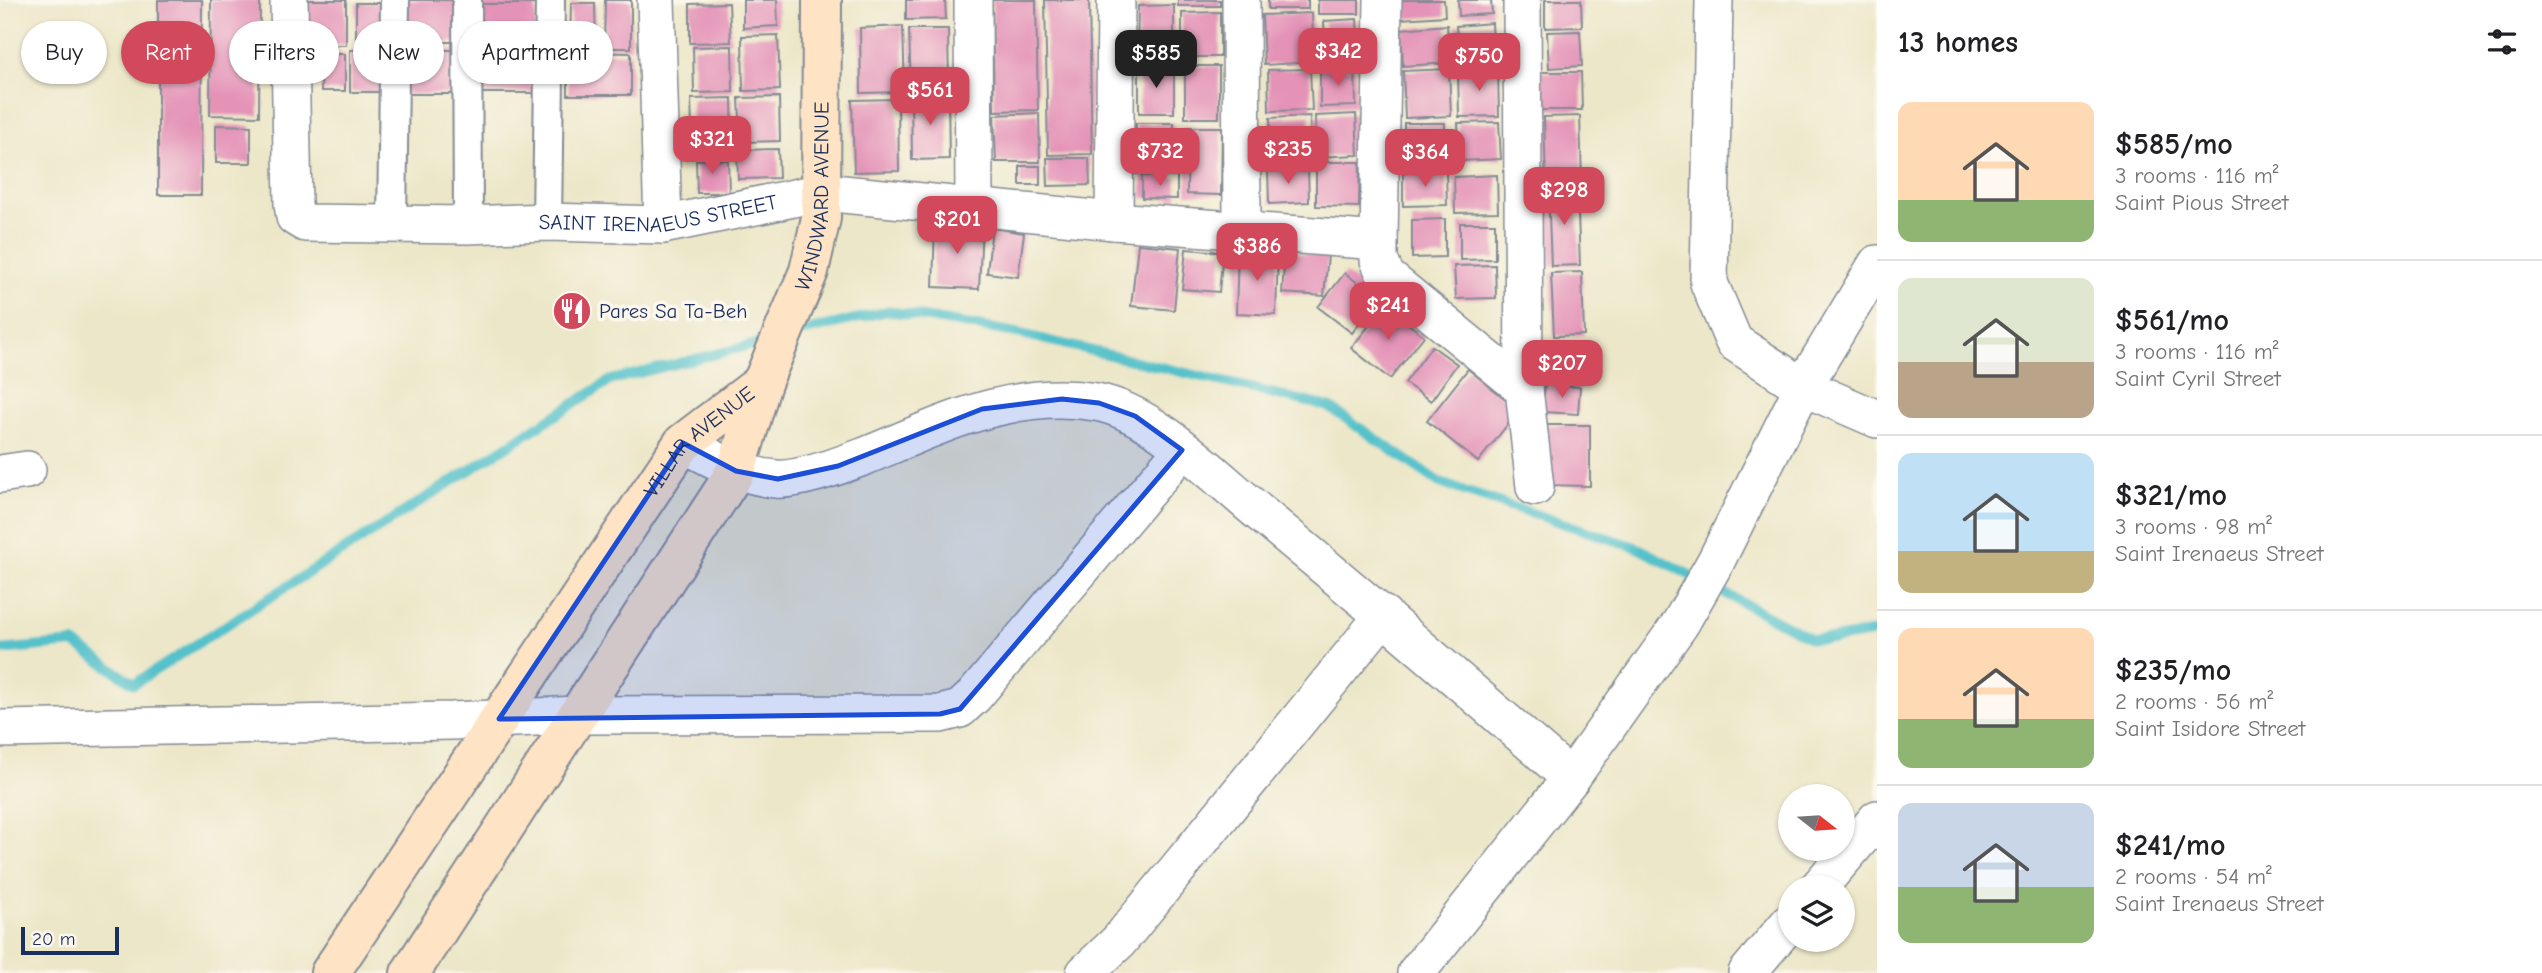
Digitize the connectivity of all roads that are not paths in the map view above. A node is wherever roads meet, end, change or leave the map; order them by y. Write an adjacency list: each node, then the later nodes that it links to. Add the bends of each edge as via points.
1 (289, 0): 17 (street, SAINT IRENAEUS STREET, via 295,217 305,223)
2 (395, 0): 17 (street)
3 (467, 0): 18 (street)
4 (550, 0): 16 (street)
5 (656, 0): 19 (street)
6 (822, 0): 13 (main road, WINDWARD AVENUE)
7 (973, 0): 14 (street)
8 (1116, 0): 15 (street)
9 (1241, 0): 20 (street)
10 (1383, 0): 21 (street)
11 (1522, 0): 25 (street)
12 (1714, 0): 24 (street, via 1709,283 1734,342)
13 (822, 205): 14 (street, SAINT IRENAEUS STREET); 19 (street, SAINT IRENAEUS STREET); 23 (main road, WINDWARD AVENUE, via 810,271)
14 (974, 205): 15 (street, SAINT IRENAEUS STREET)
15 (1114, 221): 20 (street, SAINT IRENAEUS STREET)
16 (547, 222): 18 (street, SAINT IRENAEUS STREET); 19 (street, SAINT IRENAEUS STREET)
17 (392, 224): 18 (street, SAINT IRENAEUS STREET)
18 (468, 225)
19 (663, 225)
20 (1242, 229): 21 (street, SAINT IRENAEUS STREET)
21 (1379, 241): 25 (street, via 1387,276)
22 (1877, 264): 24 (street)
23 (762, 383): 27 (main road, VILLAR AVENUE); 29 (main road, VILLAR AVENUE)
24 (1803, 387): 26 (street); 35 (street, via 1680,624)
25 (1524, 389): 30 (street)
26 (1877, 419)
27 (683, 443): 29 (street); 33 (main road, VILLAR AVENUE)
28 (1182, 450): 29 (street, via 1135,416 1098,403 1027,400 982,409 838,466 779,479); 31 (street); 32 (street, via 960,709 940,715)
29 (736, 471): 32 (main road, VILLAR AVENUE)
30 (1535, 487)
31 (1384, 615): 35 (street); 41 (street, via 1119,941)
32 (577, 715): 33 (street); 40 (main road, VILLAR AVENUE)
33 (499, 719): 34 (street); 39 (main road, VILLAR AVENUE)
34 (0, 729)
35 (1571, 778): 42 (street)
36 (1877, 819): 37 (street)
37 (1829, 875)
38 (1778, 936): 43 (street)
39 (330, 973)
40 (410, 973)
41 (1085, 973)
42 (1416, 973)
43 (1747, 973)

